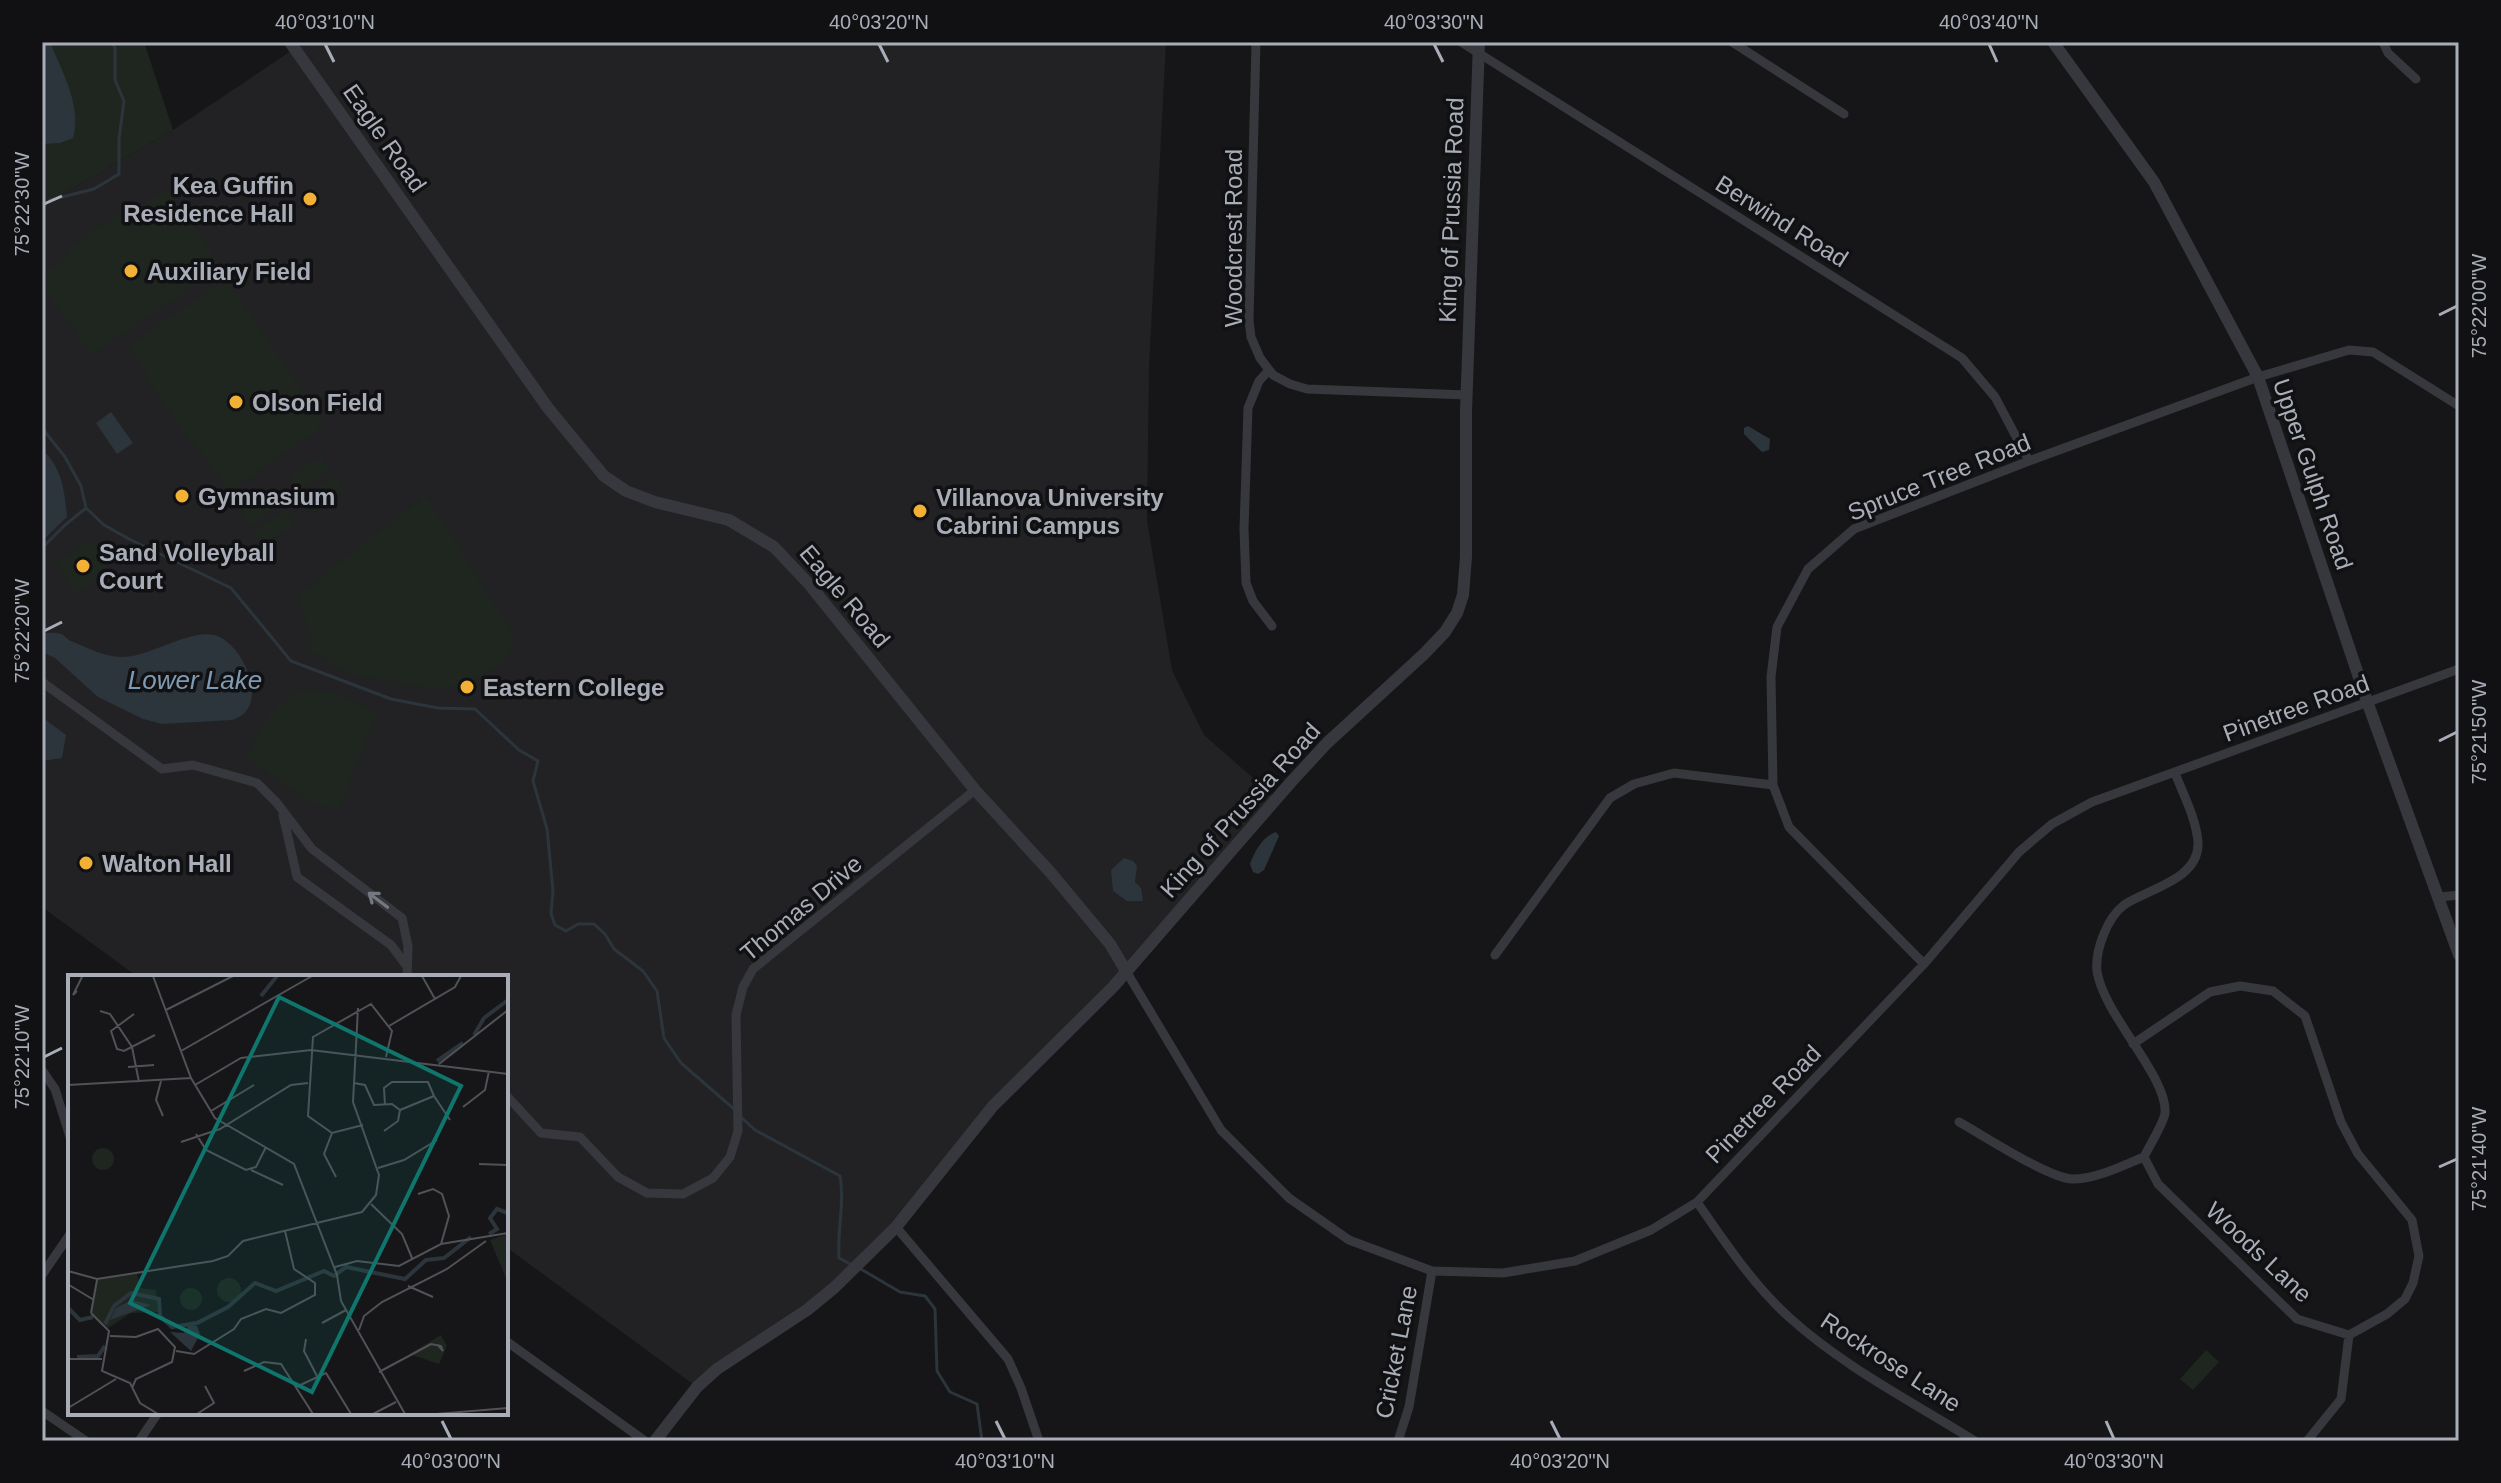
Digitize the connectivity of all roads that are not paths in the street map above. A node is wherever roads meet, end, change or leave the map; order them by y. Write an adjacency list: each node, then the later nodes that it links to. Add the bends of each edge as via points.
1 (290, 42): 21 (street, Eagle Road, via 548,408 604,476 655,502 729,520 774,547)
2 (1256, 42): 10 (street, Woodcrest Road, via 1249,320 1251,337)
3 (1461, 42): 7 (street, Berwind Road)
4 (1732, 42): 9 (street)
5 (2053, 42): 11 (street, Upper Gulph Road, via 2154,182)
6 (2383, 42): 8 (street)
7 (1478, 47): 12 (street, King of Prussia Road); 14 (street, Berwind Road, via 1962,358 1995,397)
8 (2416, 79)
9 (1844, 114)
10 (1269, 370): 12 (street, via 1307,389); 15 (street, via 1248,408 1244,529 1246,583)
11 (2258, 377): 13 (street, Spruce Tree Road, via 2349,350 2373,352); 14 (street, Spruce Tree Road); 18 (street, Upper Gulph Road)
12 (1467, 395): 29 (street, King of Prussia Road, via 1465,579 1457,613 1424,654 1300,772)
13 (2459, 406)
14 (2029, 461): 20 (street, Spruce Tree Road, via 1854,529 1808,569 1777,627 1771,677)
15 (1272, 626)
16 (2459, 669): 18 (street, Pinetree Road)
17 (42, 682): 22 (street, via 162,769 193,765 235,775 257,783)
18 (2368, 704): 19 (street, Pinetree Road); 24 (street, Upper Gulph Road)
19 (2175, 773): 27 (street, Pinetree Road, via 2092,802 2052,824 2019,852); 31 (street, via 2199,845 2189,868 2169,884 2122,906 2100,938 2097,970)
20 (1773, 785): 25 (street, via 1674,773 1634,784 1610,798); 27 (street, Spruce Tree Road, via 1789,827)
21 (975, 790): 29 (street, Eagle Road, via 1110,944); 33 (street, Thomas Drive, via 753,969 736,1015 738,1131 730,1157 713,1178 683,1194 647,1193 618,1177 580,1137 541,1133)
22 (283, 811): 28 (street, via 297,877 391,945); 28 (street, one-way to 22, via 402,918 312,849)
23 (2459, 895): 24 (street)
24 (2440, 897): 26 (street, Upper Gulph Road)
25 (1495, 955)
26 (2459, 955)
27 (1924, 964): 37 (street, Pinetree Road)
28 (406, 965): 30 (street)
29 (1126, 971): 38 (street, King of Prussia Road, via 993,1106); 40 (street, Pinetree Road, via 1221,1130 1289,1198 1349,1240)
30 (407, 975)
31 (2133, 1044): 36 (street, via 2160,1089 2165,1113); 42 (street, via 2210,992 2240,986 2273,991 2305,1016 2341,1122 2358,1154 2412,1220 2419,1256 2405,1299)
32 (42, 1070): 35 (street, via 55,1089)
33 (508, 1097)
34 (1959, 1122): 36 (street, via 2068,1179 2092,1177)
35 (68, 1131)
36 (2144, 1157): 42 (street, Woods Lane, via 2158,1184 2297,1319)
37 (1697, 1202): 40 (street, Pinetree Road, via 1651,1230 1575,1261 1503,1273); 52 (street, Rockrose Lane, via 1739,1262 1788,1316 1827,1349)
38 (896, 1227): 49 (street, King of Prussia Road, via 807,1310 717,1369); 50 (street, via 1008,1359)
39 (68, 1237): 41 (street)
40 (1432, 1271): 51 (street, Cricket Lane, via 1409,1407)
41 (42, 1275)
42 (2349, 1335): 53 (street, via 2341,1399)
43 (508, 1342): 48 (street)
44 (42, 1411): 46 (street)
45 (157, 1415): 47 (street)
46 (86, 1441)
47 (139, 1441)
48 (645, 1441)
49 (655, 1441)
50 (1039, 1441)
51 (1398, 1441)
52 (1975, 1441)
53 (2307, 1441)

